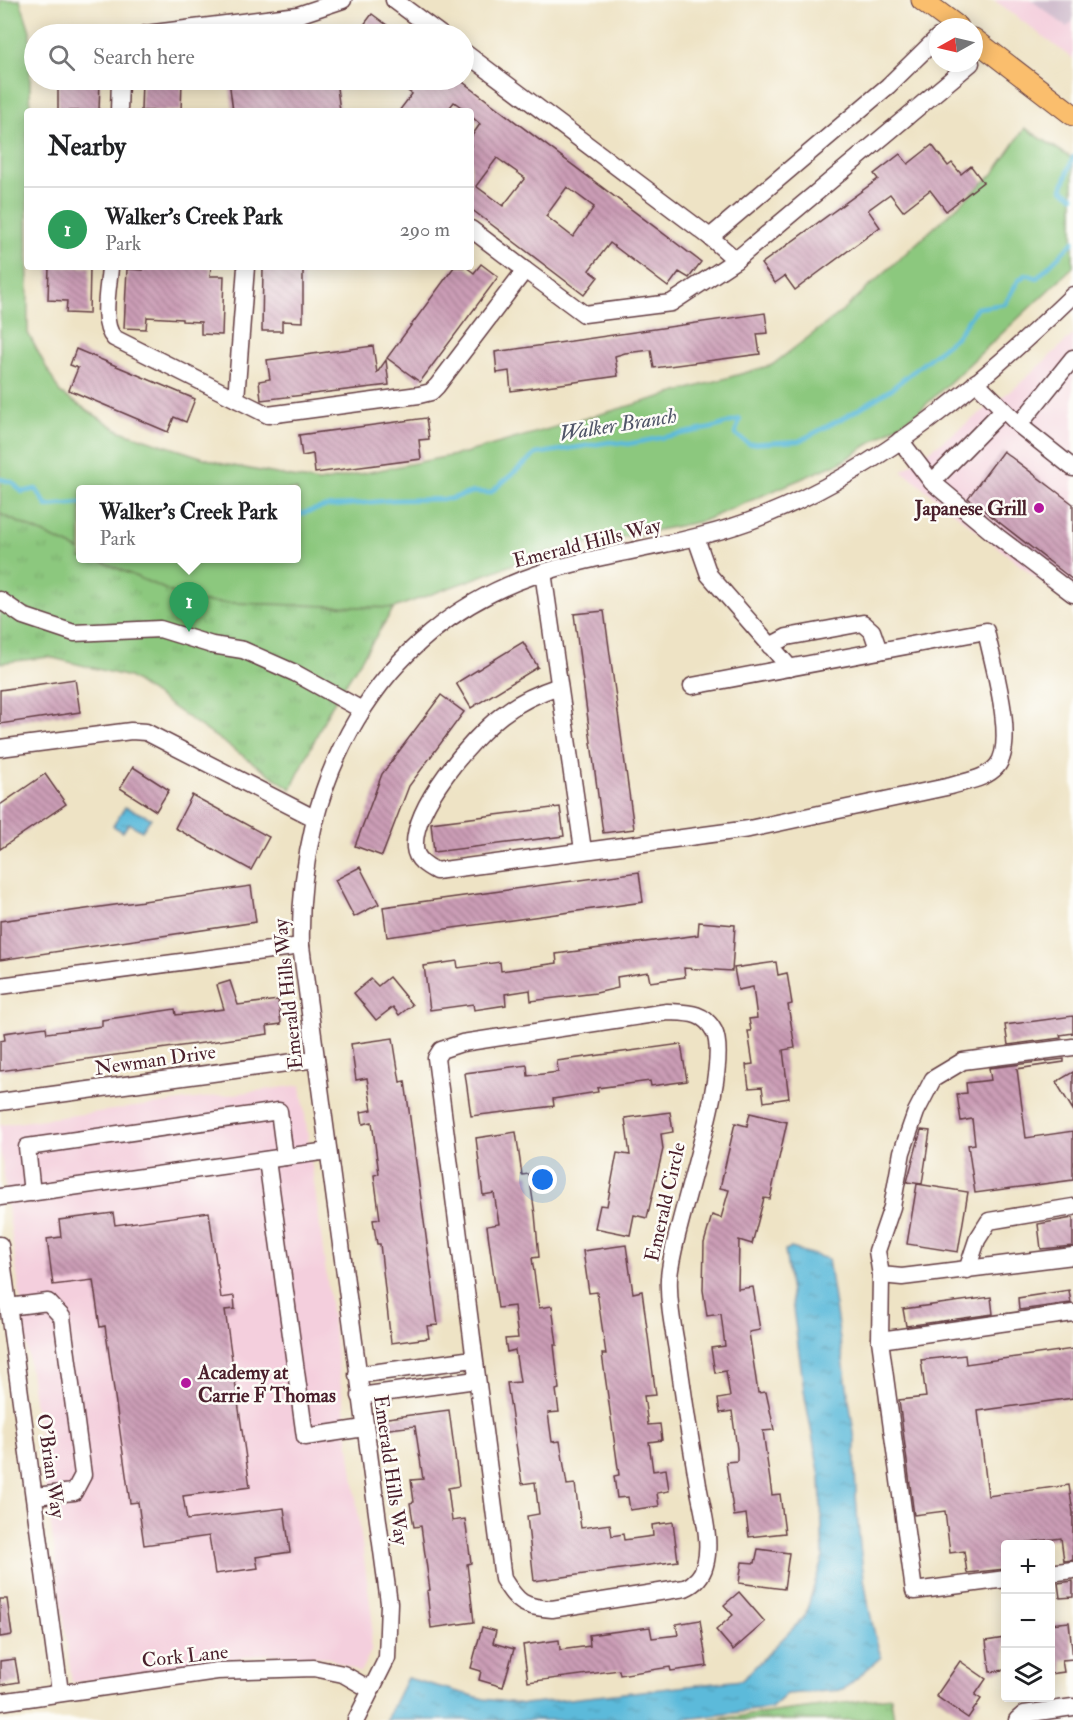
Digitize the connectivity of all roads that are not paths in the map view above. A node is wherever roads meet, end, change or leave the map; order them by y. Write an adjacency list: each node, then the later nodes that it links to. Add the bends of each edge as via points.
1 (343, 0): 5 (street, via 298,15)
2 (394, 0): 6 (street)
3 (922, 0): 4 (main road)
4 (939, 18)
5 (226, 24)
6 (426, 24)
7 (929, 47): 15 (street)
8 (983, 57): 13 (main road)
9 (474, 60): 15 (street)
10 (954, 72): 16 (street)
11 (120, 90): 12 (street)
12 (119, 108)
13 (1073, 115)
14 (474, 231): 19 (street)
15 (710, 237): 16 (street)
16 (736, 260): 19 (street, via 670,303 584,314)
17 (110, 270): 23 (street, via 109,333)
18 (246, 270): 23 (street)
19 (525, 270): 23 (street, via 431,392 268,415)
20 (1073, 295): 22 (street, Emerald Hills Way, via 1010,356)
21 (1073, 358): 25 (street)
22 (976, 382): 24 (street); 26 (street, Emerald Hills Way)
23 (236, 399)
24 (1002, 411): 25 (street); 28 (street)
25 (1019, 425): 27 (street)
26 (900, 440): 28 (street); 29 (street, Emerald Hills Way, via 799,500)
27 (1073, 468)
28 (932, 482): 31 (street)
29 (696, 538): 30 (street, Emerald Hills Way); 33 (street, via 709,575)
30 (543, 573): 37 (street); 38 (street, Emerald Hills Way, via 498,588 441,624 389,671)
31 (1073, 594)
32 (0, 600): 38 (street, via 23,616 74,633 160,629 243,650)
33 (770, 646): 34 (street, via 787,637 863,623 872,631); 35 (street)
34 (879, 651): 35 (street); 41 (street, via 986,631 1004,720 1005,747 997,765 982,777 951,786 749,829)
35 (790, 668): 36 (street)
36 (692, 686)
37 (559, 687): 41 (street); 41 (street, via 521,702 466,750 437,788 419,826 415,849 423,864 436,871)
38 (362, 710): 40 (street, Emerald Hills Way, via 336,759)
39 (0, 748): 40 (street, via 146,732)
40 (316, 819): 42 (street, Emerald Hills Way, via 304,864)
41 (583, 850)
42 (301, 946): 43 (street); 45 (street, Emerald Hills Way)
43 (0, 986)
44 (1073, 1047): 56 (street, via 963,1061 933,1079 902,1152 892,1207 877,1251)
45 (316, 1059): 46 (street, Newman Drive); 47 (street, Emerald Hills Way)
46 (0, 1102)
47 (328, 1151): 48 (street); 61 (street, Emerald Hills Way)
48 (285, 1157): 49 (street); 50 (street, via 279,1112 157,1128 27,1147)
49 (267, 1160): 50 (street); 64 (street, via 305,1437)
50 (32, 1193): 51 (street)
51 (0, 1197)
52 (1073, 1207): 55 (street, via 989,1221)
53 (0, 1245): 57 (street, O'Brian Way)
54 (1073, 1256): 55 (street)
55 (966, 1270): 56 (street, via 916,1277)
56 (881, 1275): 59 (street)
57 (8, 1307): 65 (street, O'Brian Way); 65 (street, via 48,1302 62,1317 84,1475 74,1492)
58 (1073, 1313): 59 (street)
59 (880, 1340): 68 (street, via 914,1591)
60 (473, 1359): 61 (street); 62 (street, Emerald Circle); 62 (street, Emerald Circle, via 436,1072 436,1058 441,1050 462,1043 667,1012 694,1013 706,1020 715,1032 719,1054 715,1084 675,1237 669,1280 706,1530 706,1564 693,1584 552,1609 532,1608 516,1599 503,1579)
61 (357, 1375): 63 (street, Emerald Hills Way)
62 (476, 1380): 63 (street)
63 (360, 1396): 64 (street, Emerald Hills Way)
64 (364, 1428): 69 (street, Emerald Hills Way, via 389,1603 387,1658)
65 (34, 1496): 70 (street, O'Brian Way)
66 (1073, 1570): 67 (street)
67 (1055, 1572)
68 (1001, 1580)
69 (371, 1690): 70 (street, Cork Lane, via 343,1674 314,1668 217,1671); 73 (street, Emerald Hills Way)
70 (60, 1692): 71 (street, Cork Lane)
71 (0, 1702)
72 (1073, 1707): 74 (street, via 1024,1714)
73 (356, 1720)
74 (1017, 1720)

